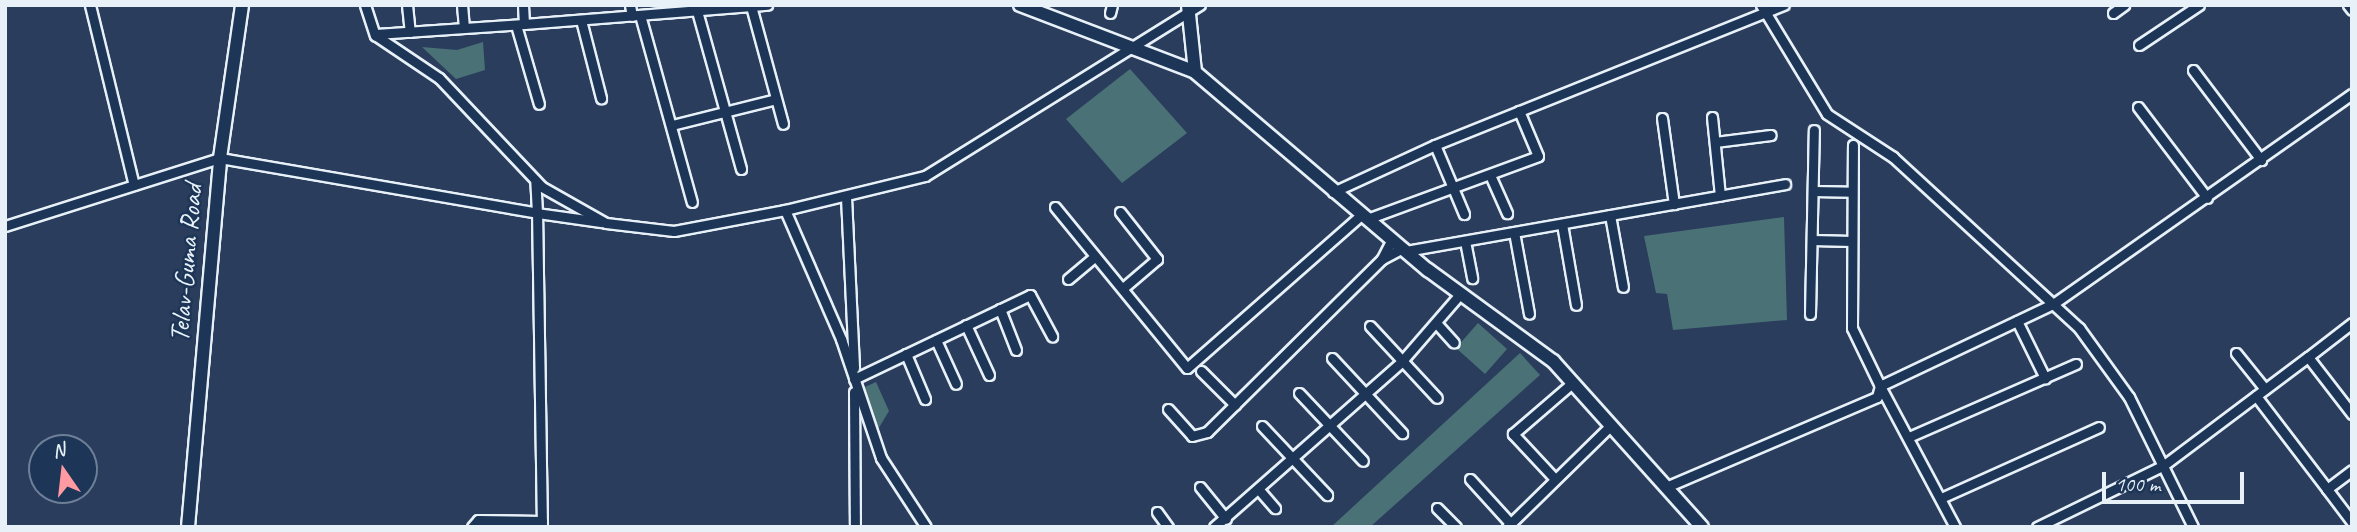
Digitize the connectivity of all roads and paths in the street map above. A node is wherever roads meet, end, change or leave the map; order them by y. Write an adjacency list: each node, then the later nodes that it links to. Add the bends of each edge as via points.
1 (90, 5): 53 (street)
2 (242, 5): 47 (street, Telav-Guma Road)
3 (365, 5): 26 (street)
4 (407, 5): 25 (street)
5 (462, 5): 24 (street)
6 (523, 5): 23 (street)
7 (630, 5): 21 (street)
8 (767, 5): 14 (street)
9 (1020, 5): 28 (street)
10 (1784, 5): 17 (street)
11 (2124, 5): 20 (street)
12 (2199, 5): 27 (street)
13 (2348, 5): 18 (street)
14 (744, 6): 19 (street); 33 (street)
15 (1192, 7): 28 (street); 30 (street)
16 (684, 8): 19 (street); 21 (street)
17 (1764, 9): 37 (street); 87 (street, via 1827,114 1893,157)
18 (2352, 10)
19 (696, 11): 36 (street)
20 (2112, 13)
21 (636, 15): 22 (street); 41 (street)
22 (581, 20): 23 (street); 32 (street)
23 (520, 24): 24 (street); 34 (street)
24 (464, 28): 25 (street)
25 (411, 32): 26 (street)
26 (374, 34): 51 (street, via 439,78)
27 (2139, 45)
28 (1136, 48): 30 (street); 59 (street, via 939,168 904,184)
29 (2193, 70): 48 (street)
30 (1195, 72): 56 (street)
31 (2352, 94): 48 (street)
32 (601, 98)
33 (776, 99): 36 (street); 40 (street)
34 (540, 104)
35 (2138, 107): 60 (street)
36 (725, 111): 41 (street); 49 (street)
37 (1519, 111): 45 (street); 50 (street, via 1538,156)
38 (1712, 117): 44 (street)
39 (1662, 118): 62 (street)
40 (783, 124)
41 (673, 125): 61 (street)
42 (1814, 130): 55 (street)
43 (1771, 135): 44 (street)
44 (1715, 142): 58 (street)
45 (1435, 145): 54 (street); 56 (street)
46 (1853, 145): 57 (street)
47 (220, 158): 53 (street); 66 (street); 148 (street, Telav-Guma Road)
48 (2261, 159): 60 (street)
49 (741, 169)
50 (1490, 175): 54 (street); 67 (street)
51 (535, 180): 66 (street); 71 (street)
52 (1785, 184): 58 (street)
53 (134, 185): 73 (street)
54 (1454, 190): 68 (street); 70 (street)
55 (1813, 191): 57 (street); 76 (street)
56 (1333, 192): 70 (street)
57 (1852, 192): 78 (street)
58 (1720, 196): 62 (street)
59 (846, 197): 64 (street); 110 (street)
60 (2207, 198): 87 (street)
61 (692, 202)
62 (1674, 204): 69 (street)
63 (1055, 207): 80 (street)
64 (785, 211): 71 (street, via 674,231); 110 (street)
65 (1120, 212): 85 (street, via 1157,259)
66 (537, 213): 71 (street); 146 (street)
67 (1507, 213)
68 (1464, 214)
69 (1610, 215): 72 (street); 84 (street)
70 (1364, 216): 75 (street); 85 (street, via 1187,368)
71 (606, 223)
72 (1562, 224): 74 (street); 88 (street)
73 (5, 226)
74 (1514, 232): 77 (street); 90 (street)
75 (1392, 239): 79 (street); 81 (street)
76 (1812, 240): 78 (street); 91 (street)
77 (1465, 241): 79 (street); 82 (street)
78 (1852, 242): 113 (street, via 1852,328)
79 (1405, 249): 81 (street); 86 (street)
80 (1095, 256): 83 (street); 85 (street)
81 (1382, 259): 120 (street)
82 (1472, 278)
83 (1068, 279)
84 (1623, 287)
85 (1123, 288)
86 (1461, 294): 94 (street); 111 (street, via 1553,361)
87 (2053, 303): 92 (street); 131 (street, via 2107,363)
88 (1576, 306)
89 (1000, 309): 95 (street); 97 (street, via 1035,296); 100 (street)
90 (1528, 314)
91 (1810, 314)
92 (2017, 321): 109 (street); 113 (street)
93 (2352, 323): 103 (street)
94 (1437, 324): 99 (street); 105 (street)
95 (966, 325): 98 (street); 108 (street)
96 (1370, 326): 105 (street)
97 (1052, 336)
98 (936, 340): 101 (street); 112 (street)
99 (1454, 343)
100 (1016, 350)
101 (906, 354): 110 (street); 119 (street)
102 (2236, 354): 114 (street)
103 (2308, 357): 114 (street); 122 (street)
104 (1332, 358): 116 (street)
105 (1402, 361): 116 (street); 118 (street)
106 (2076, 364): 109 (street)
107 (1201, 371): 120 (street)
108 (989, 375)
109 (2045, 378): 128 (street)
110 (854, 379): 150 (street); 151 (street, via 881,458)
111 (1572, 383): 124 (street); 134 (street, via 1513,434)
112 (956, 384)
113 (1880, 386): 128 (street); 136 (street, via 1877,397 1863,404)
114 (2264, 389): 117 (street)
115 (1299, 393): 125 (street)
116 (1366, 394): 125 (street); 127 (street)
117 (2256, 396): 131 (street); 137 (street)
118 (1437, 398)
119 (925, 399)
120 (1235, 405): 121 (street, via 1199,436 1192,436)
121 (1168, 409)
122 (2352, 414)
123 (1262, 426): 129 (street)
124 (1610, 426): 134 (street); 136 (street)
125 (1331, 427): 129 (street); 130 (street)
126 (2099, 428): 140 (street)
127 (1402, 433)
128 (1911, 436): 140 (street)
129 (1294, 460): 138 (street); 139 (street)
130 (1363, 461)
131 (2164, 465): 157 (street); 158 (street)
132 (2352, 470): 137 (street)
133 (1470, 479): 147 (street)
134 (1555, 479): 147 (street)
135 (1200, 486): 144 (street)
136 (1666, 487): 155 (street)
137 (2327, 489): 145 (street)
138 (1260, 491): 141 (street); 144 (street)
139 (1327, 495)
140 (1941, 498): 156 (street)
141 (1275, 508)
142 (1437, 508): 154 (street)
143 (1157, 512): 152 (street)
144 (1226, 519): 153 (street)
145 (2352, 522)
146 (542, 524): 149 (street, via 478,520)
147 (1509, 525)
148 (188, 527)
149 (472, 527)
150 (855, 527)
151 (926, 527)
152 (1168, 527)
153 (1214, 527)
154 (1456, 527)
155 (1702, 527)
156 (1955, 527)
157 (2037, 527)
158 (2193, 527)

